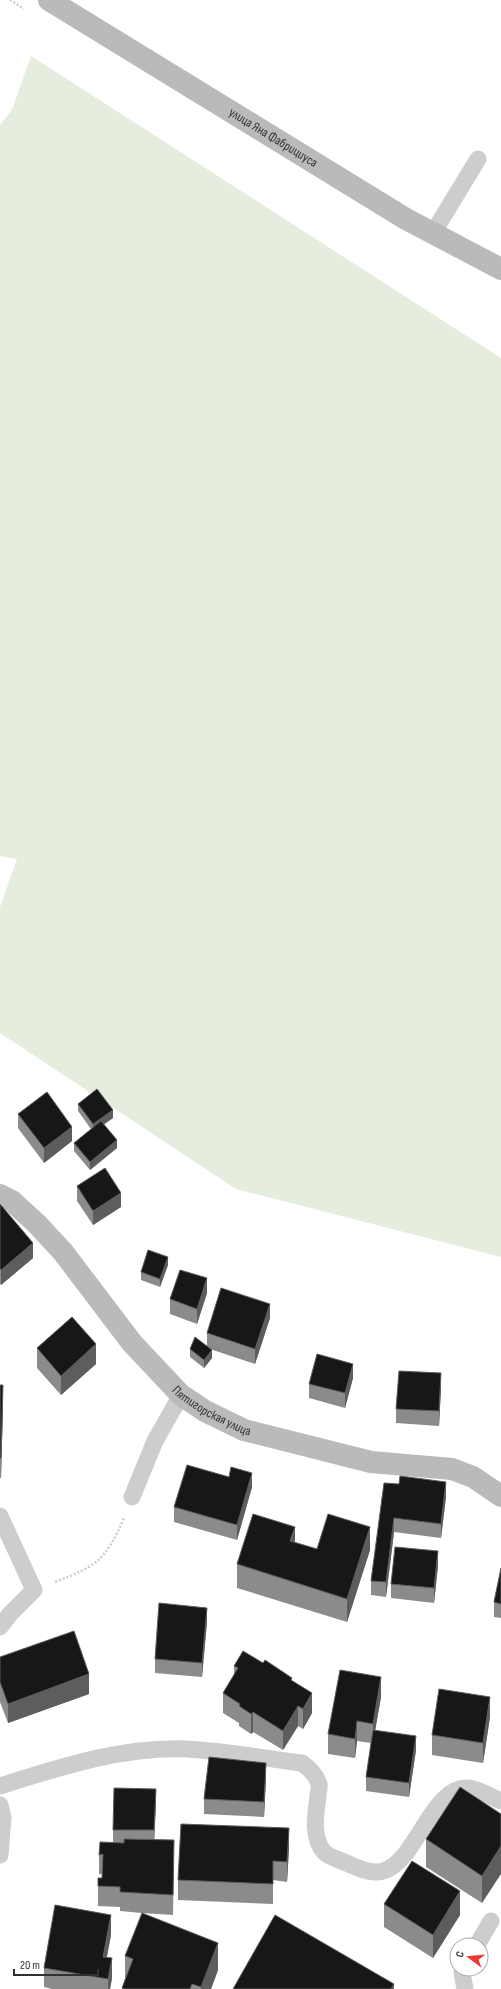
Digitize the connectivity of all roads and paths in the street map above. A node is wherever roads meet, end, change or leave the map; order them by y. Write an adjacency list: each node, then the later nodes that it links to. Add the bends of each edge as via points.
1 (49, 0): 3 (street, улица Яна Фабрициуса, via 406,219)
2 (478, 159): 3 (lane)
3 (433, 233): 4 (street, улица Яна Фабрициуса)
4 (501, 269)
5 (0, 1195): 6 (street, Пятигорская улица, via 12,1201 37,1224 62,1252 132,1344)
6 (181, 1395): 7 (street, Пятигорская улица, via 205,1411 244,1430 371,1462 452,1470 474,1477); 8 (lane, via 155,1441)
7 (501, 1496)
8 (132, 1497): 10 (path, via 115,1538 100,1559 86,1570)
9 (0, 1516): 10 (lane)
10 (34, 1590): 11 (lane)
11 (0, 1627)
12 (0, 1786): 13 (lane, via 106,1756 152,1750 187,1749 302,1763 312,1770 319,1784 315,1822 317,1840 324,1852 373,1873 387,1870 406,1854 437,1807 451,1792 461,1788 472,1789)
13 (501, 1801)
14 (0, 1805): 15 (lane, via 3,1818)
15 (0, 1855)
16 (492, 1921): 17 (lane)
17 (482, 1937)
18 (463, 1977): 19 (lane)
19 (465, 1989)

